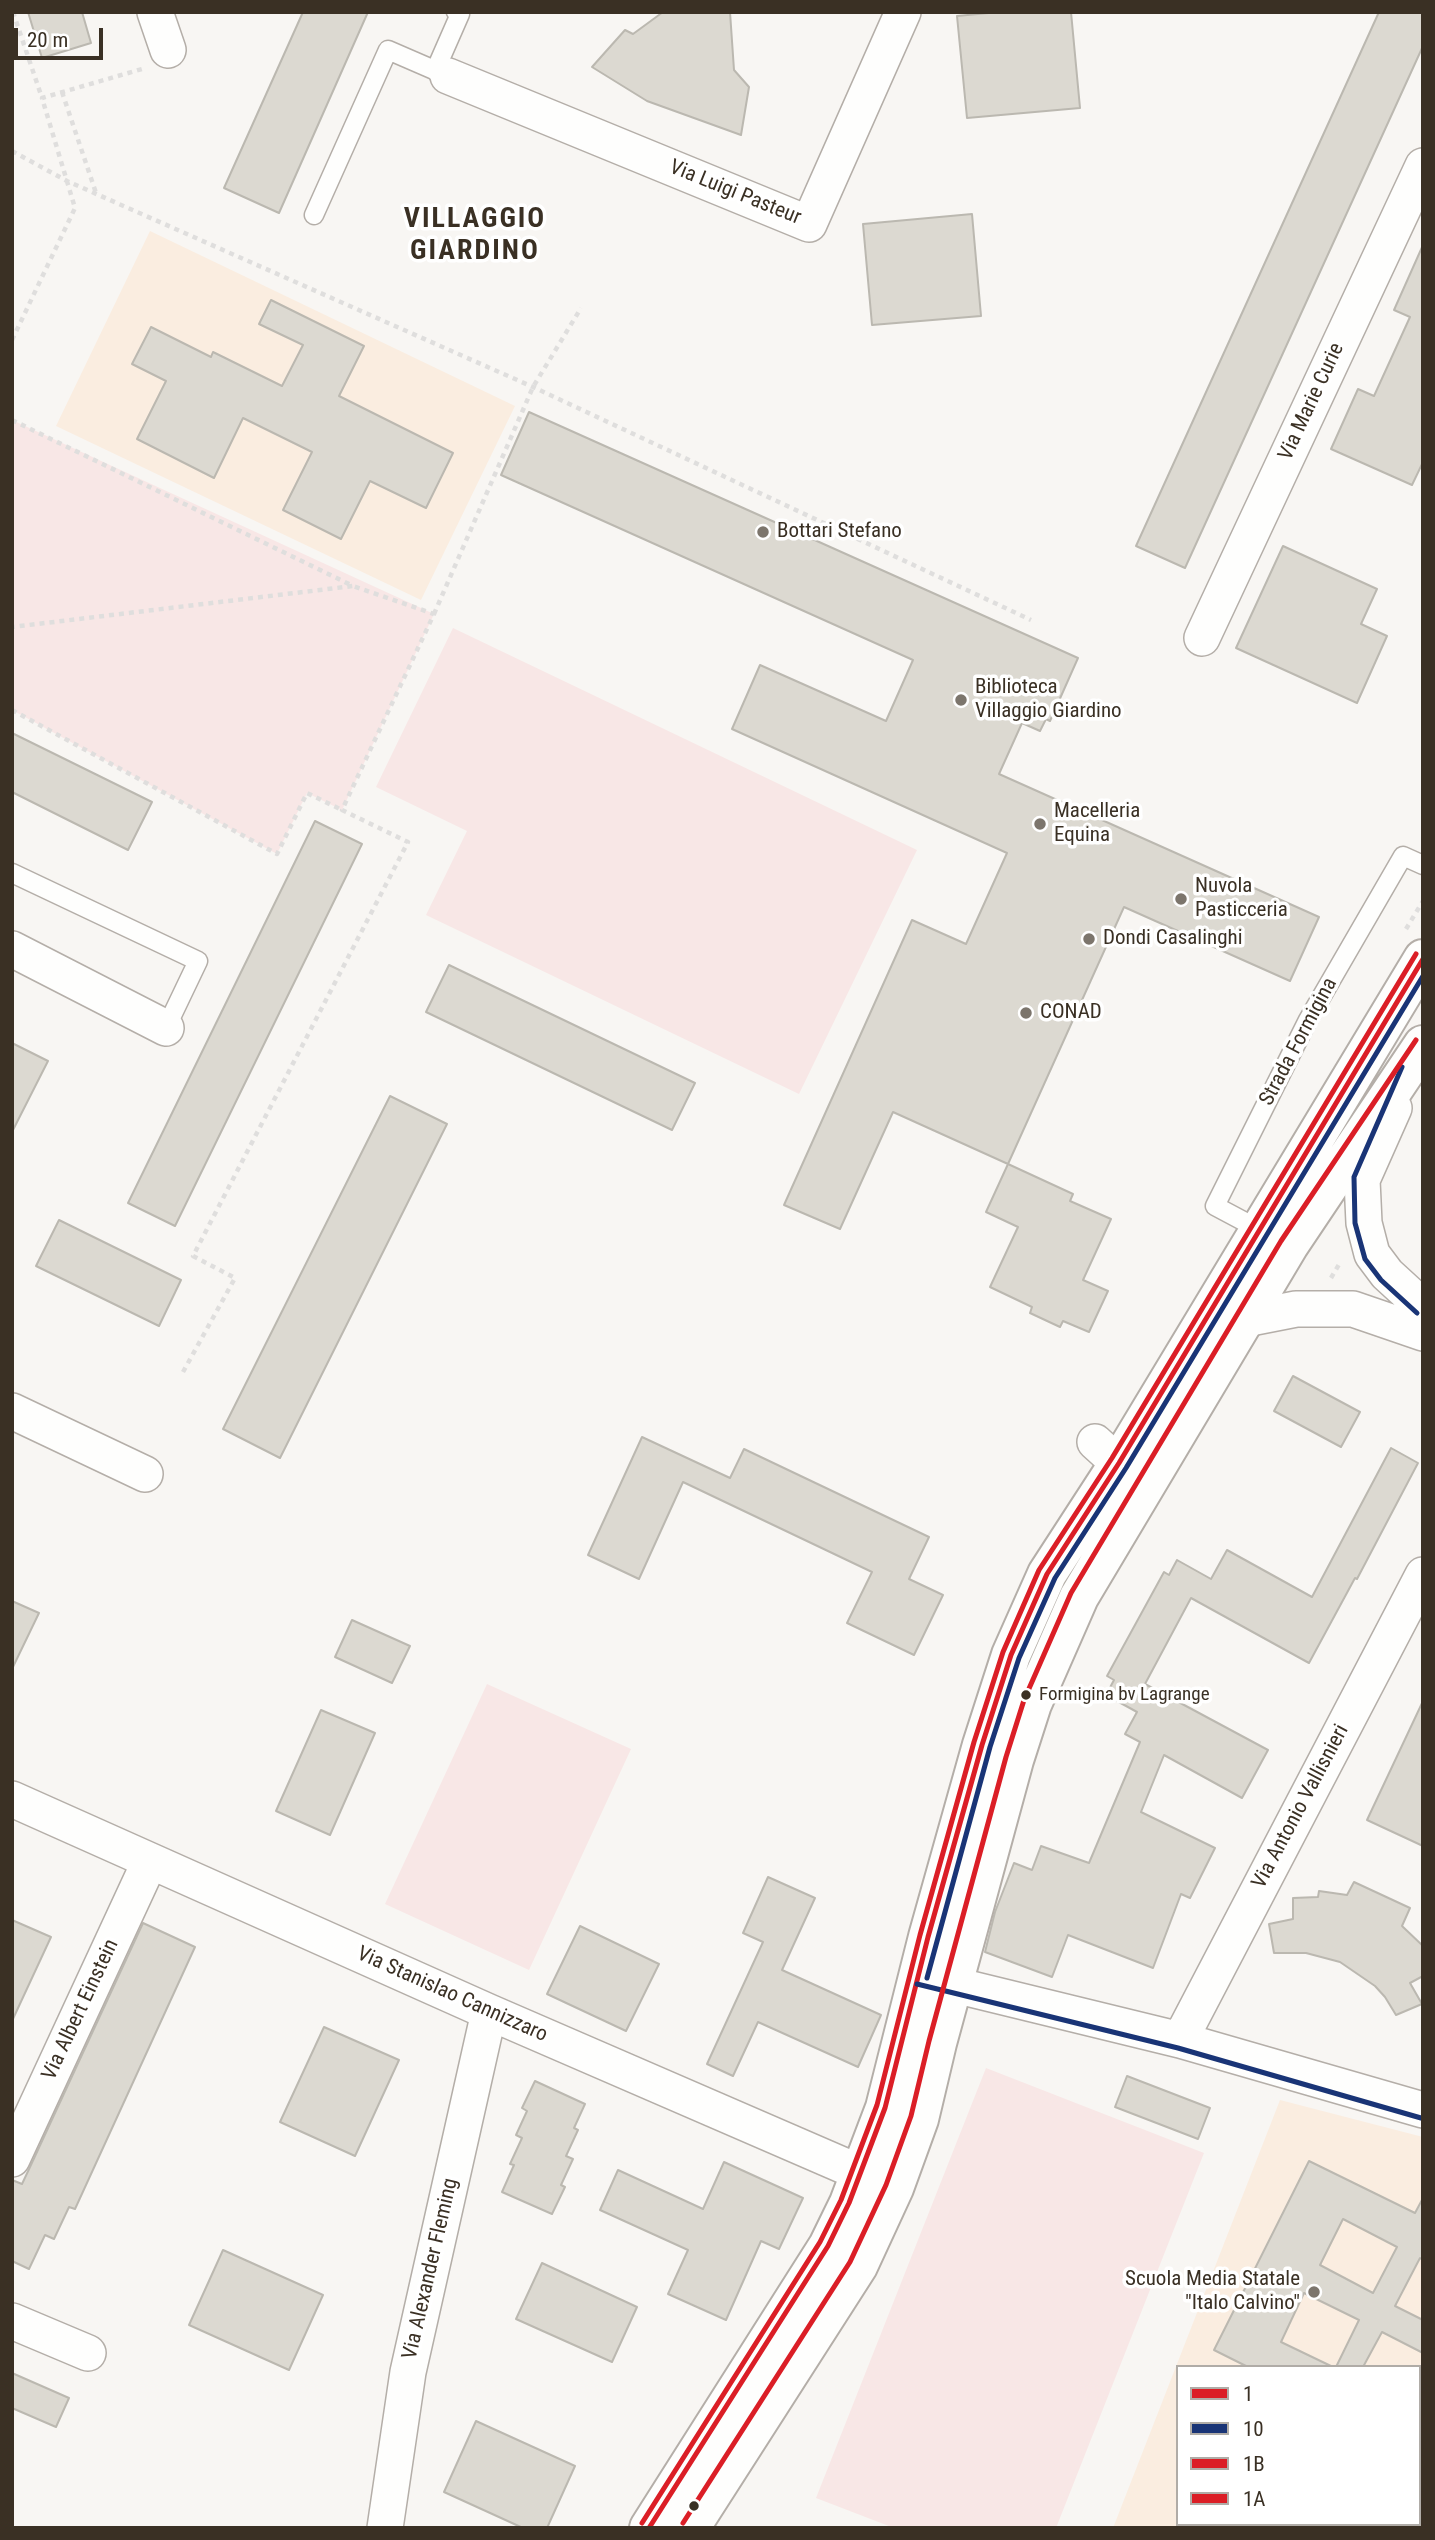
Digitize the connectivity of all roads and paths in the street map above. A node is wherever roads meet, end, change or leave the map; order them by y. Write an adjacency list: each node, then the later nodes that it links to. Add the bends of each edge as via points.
1 (13, 12): 8 (path)
2 (156, 12): 5 (street)
3 (456, 12): 6 (lane, via 460,14)
4 (903, 12): 6 (street, Via Luigi Pasteur, via 808,224)
5 (167, 50): 7 (path, via 170,61)
6 (441, 73): 13 (lane, via 388,50)
7 (62, 92): 8 (path); 12 (path)
8 (41, 98): 11 (path)
9 (12, 151): 11 (path)
10 (1423, 166): 22 (street, Via Marie Curie)
11 (67, 181): 12 (path); 15 (path, via 75,208)
12 (96, 194): 16 (path)
13 (314, 215)
14 (581, 308): 16 (path)
15 (12, 340)
16 (533, 387): 19 (path); 20 (path)
17 (12, 421): 18 (path)
18 (353, 586): 19 (path); 21 (path)
19 (434, 614): 24 (path)
20 (1031, 620)
21 (12, 626)
22 (1202, 638)
23 (12, 710): 24 (path, via 277,854 307,793)
24 (342, 810): 35 (path, via 408,842 193,1256 235,1278)
25 (1423, 865): 31 (lane, Strada Formigina, via 1403,856 1308,1020 1215,1206)
26 (12, 873): 29 (lane, via 198,961)
27 (12, 949): 29 (street)
28 (1423, 960): 31 (street)
29 (166, 1028)
30 (1420, 1050): 31 (street); 32 (street, via 1362,1180 1364,1223 1372,1254)
31 (1275, 1238): 33 (street); 37 (street)
32 (1423, 1307)
33 (1245, 1319): 34 (street, via 1296,1309 1353,1309); 37 (street)
34 (1423, 1333)
35 (183, 1372)
36 (12, 1411): 38 (street)
37 (1119, 1464): 42 (street, via 1079,1597 1032,1703)
38 (145, 1474)
39 (1423, 1575): 44 (street, Via Antonio Vallisnieri)
40 (12, 1799): 41 (street, Via Stanislao Cannizzaro)
41 (150, 1861): 43 (street, Via Stanislao Cannizzaro); 46 (street, Via Albert Einstein)
42 (936, 1980): 44 (street); 47 (street, via 919,2119)
43 (489, 2012): 47 (street, Via Stanislao Cannizzaro); 50 (street, Via Alexander Fleming, via 408,2372)
44 (1180, 2040): 45 (street)
45 (1423, 2110)
46 (12, 2159)
47 (878, 2180): 51 (street, via 828,2246); 52 (street, via 858,2266)
48 (12, 2321): 49 (street)
49 (88, 2353)
50 (385, 2528)
51 (649, 2528)
52 (690, 2528)

